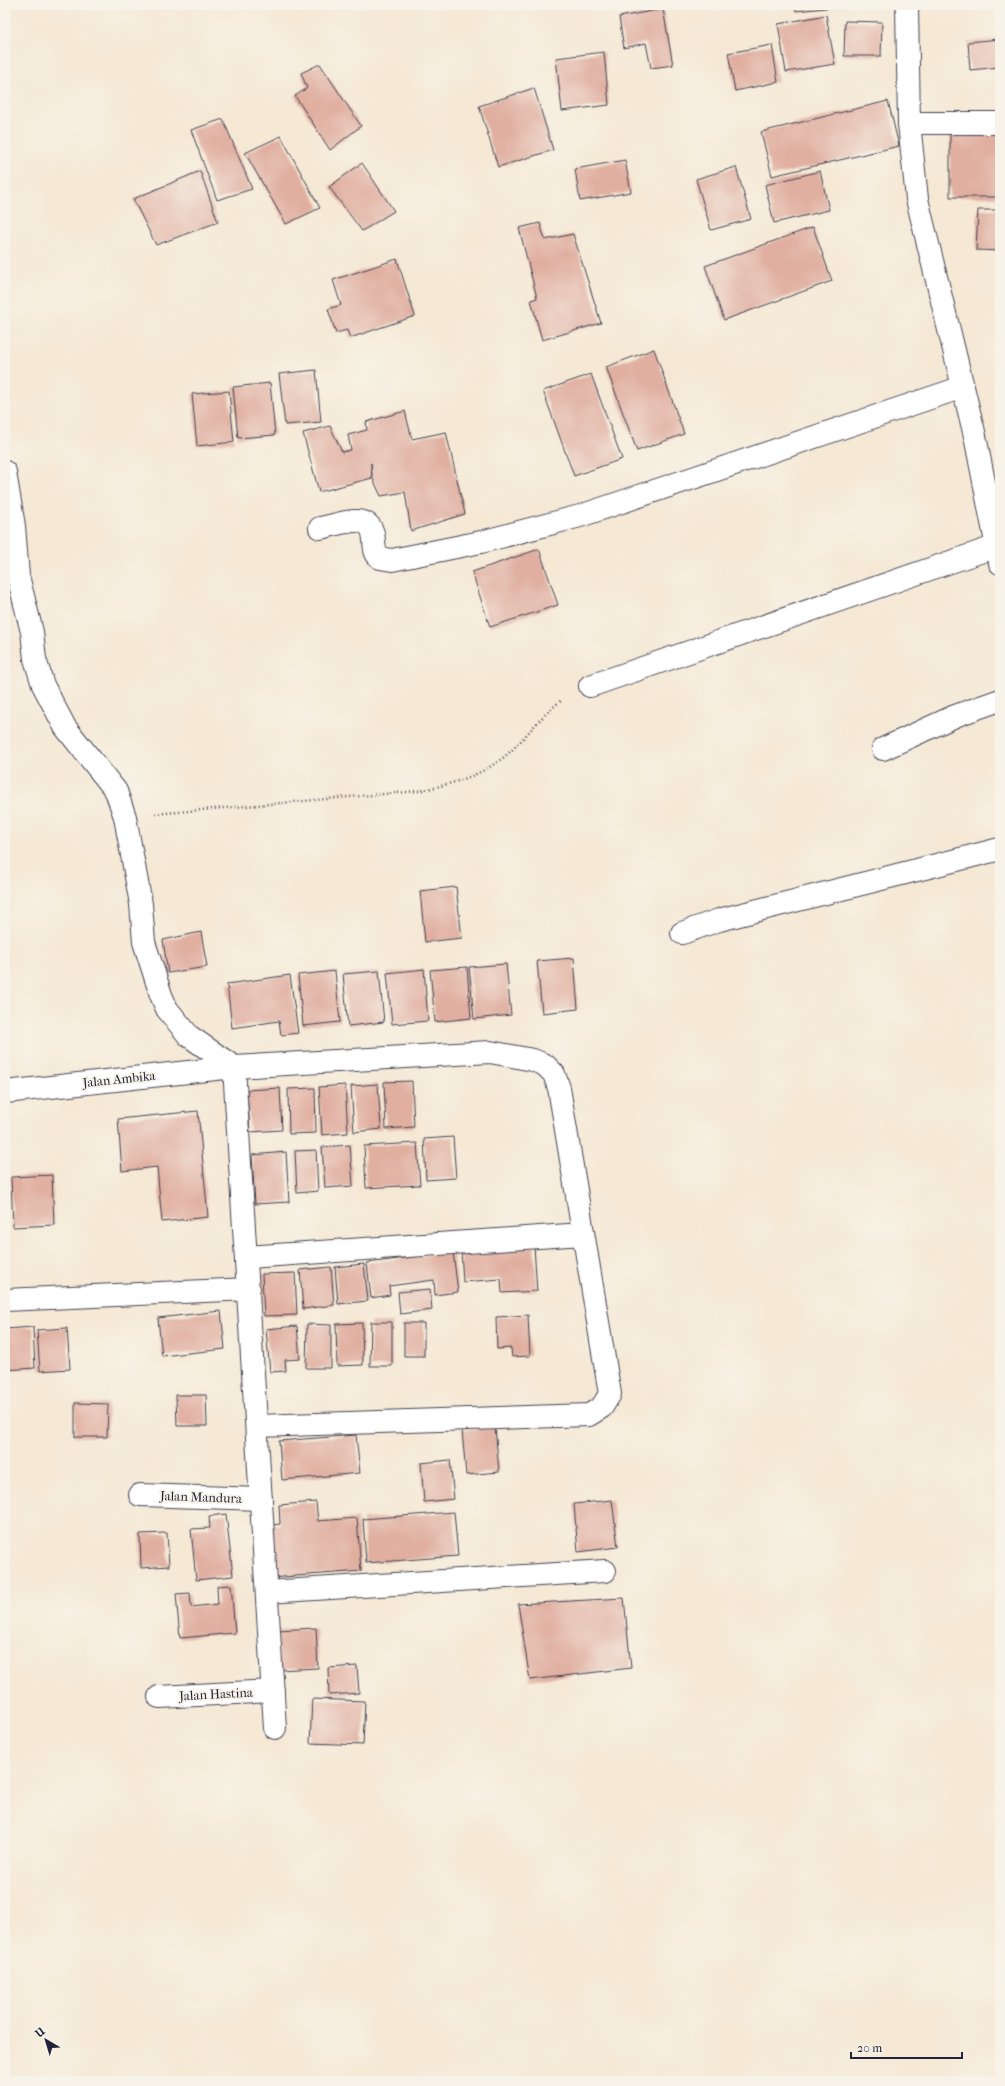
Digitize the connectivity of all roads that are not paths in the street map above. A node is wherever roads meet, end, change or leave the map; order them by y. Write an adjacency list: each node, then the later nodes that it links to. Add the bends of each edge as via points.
1 (907, 5): 2 (street)
2 (909, 123): 3 (street); 4 (street, via 917,199)
3 (1000, 123)
4 (963, 387): 6 (street, via 580,516 481,542 386,560 375,552 374,531 367,522 358,520); 7 (street)
5 (5, 472): 13 (street, via 14,526 18,576 32,632 35,659 43,685 65,727 116,792 125,817 141,904 144,942 160,995 167,1009 189,1036)
6 (320, 528)
7 (998, 554): 8 (street)
8 (590, 686)
9 (1000, 700): 10 (street, via 955,716)
10 (883, 749)
11 (1000, 849): 12 (street, via 719,920)
12 (682, 933)
13 (234, 1067): 14 (street, Jalan Ambika); 15 (street, Jalan Ambika, via 490,1052 539,1063 554,1074 559,1088); 16 (street)
14 (5, 1092)
15 (583, 1234): 16 (street); 19 (street, Jalan Ambika, via 610,1394 602,1408 589,1415)
16 (247, 1257): 17 (street)
17 (249, 1289): 18 (street); 19 (street)
18 (5, 1300)
19 (257, 1426): 21 (street)
20 (140, 1495): 21 (street, Jalan Mandura)
21 (261, 1499): 23 (street)
22 (604, 1571): 23 (street)
23 (267, 1592): 24 (street)
24 (273, 1690): 25 (street, Jalan Hastina); 26 (street)
25 (159, 1697)
26 (275, 1728)

